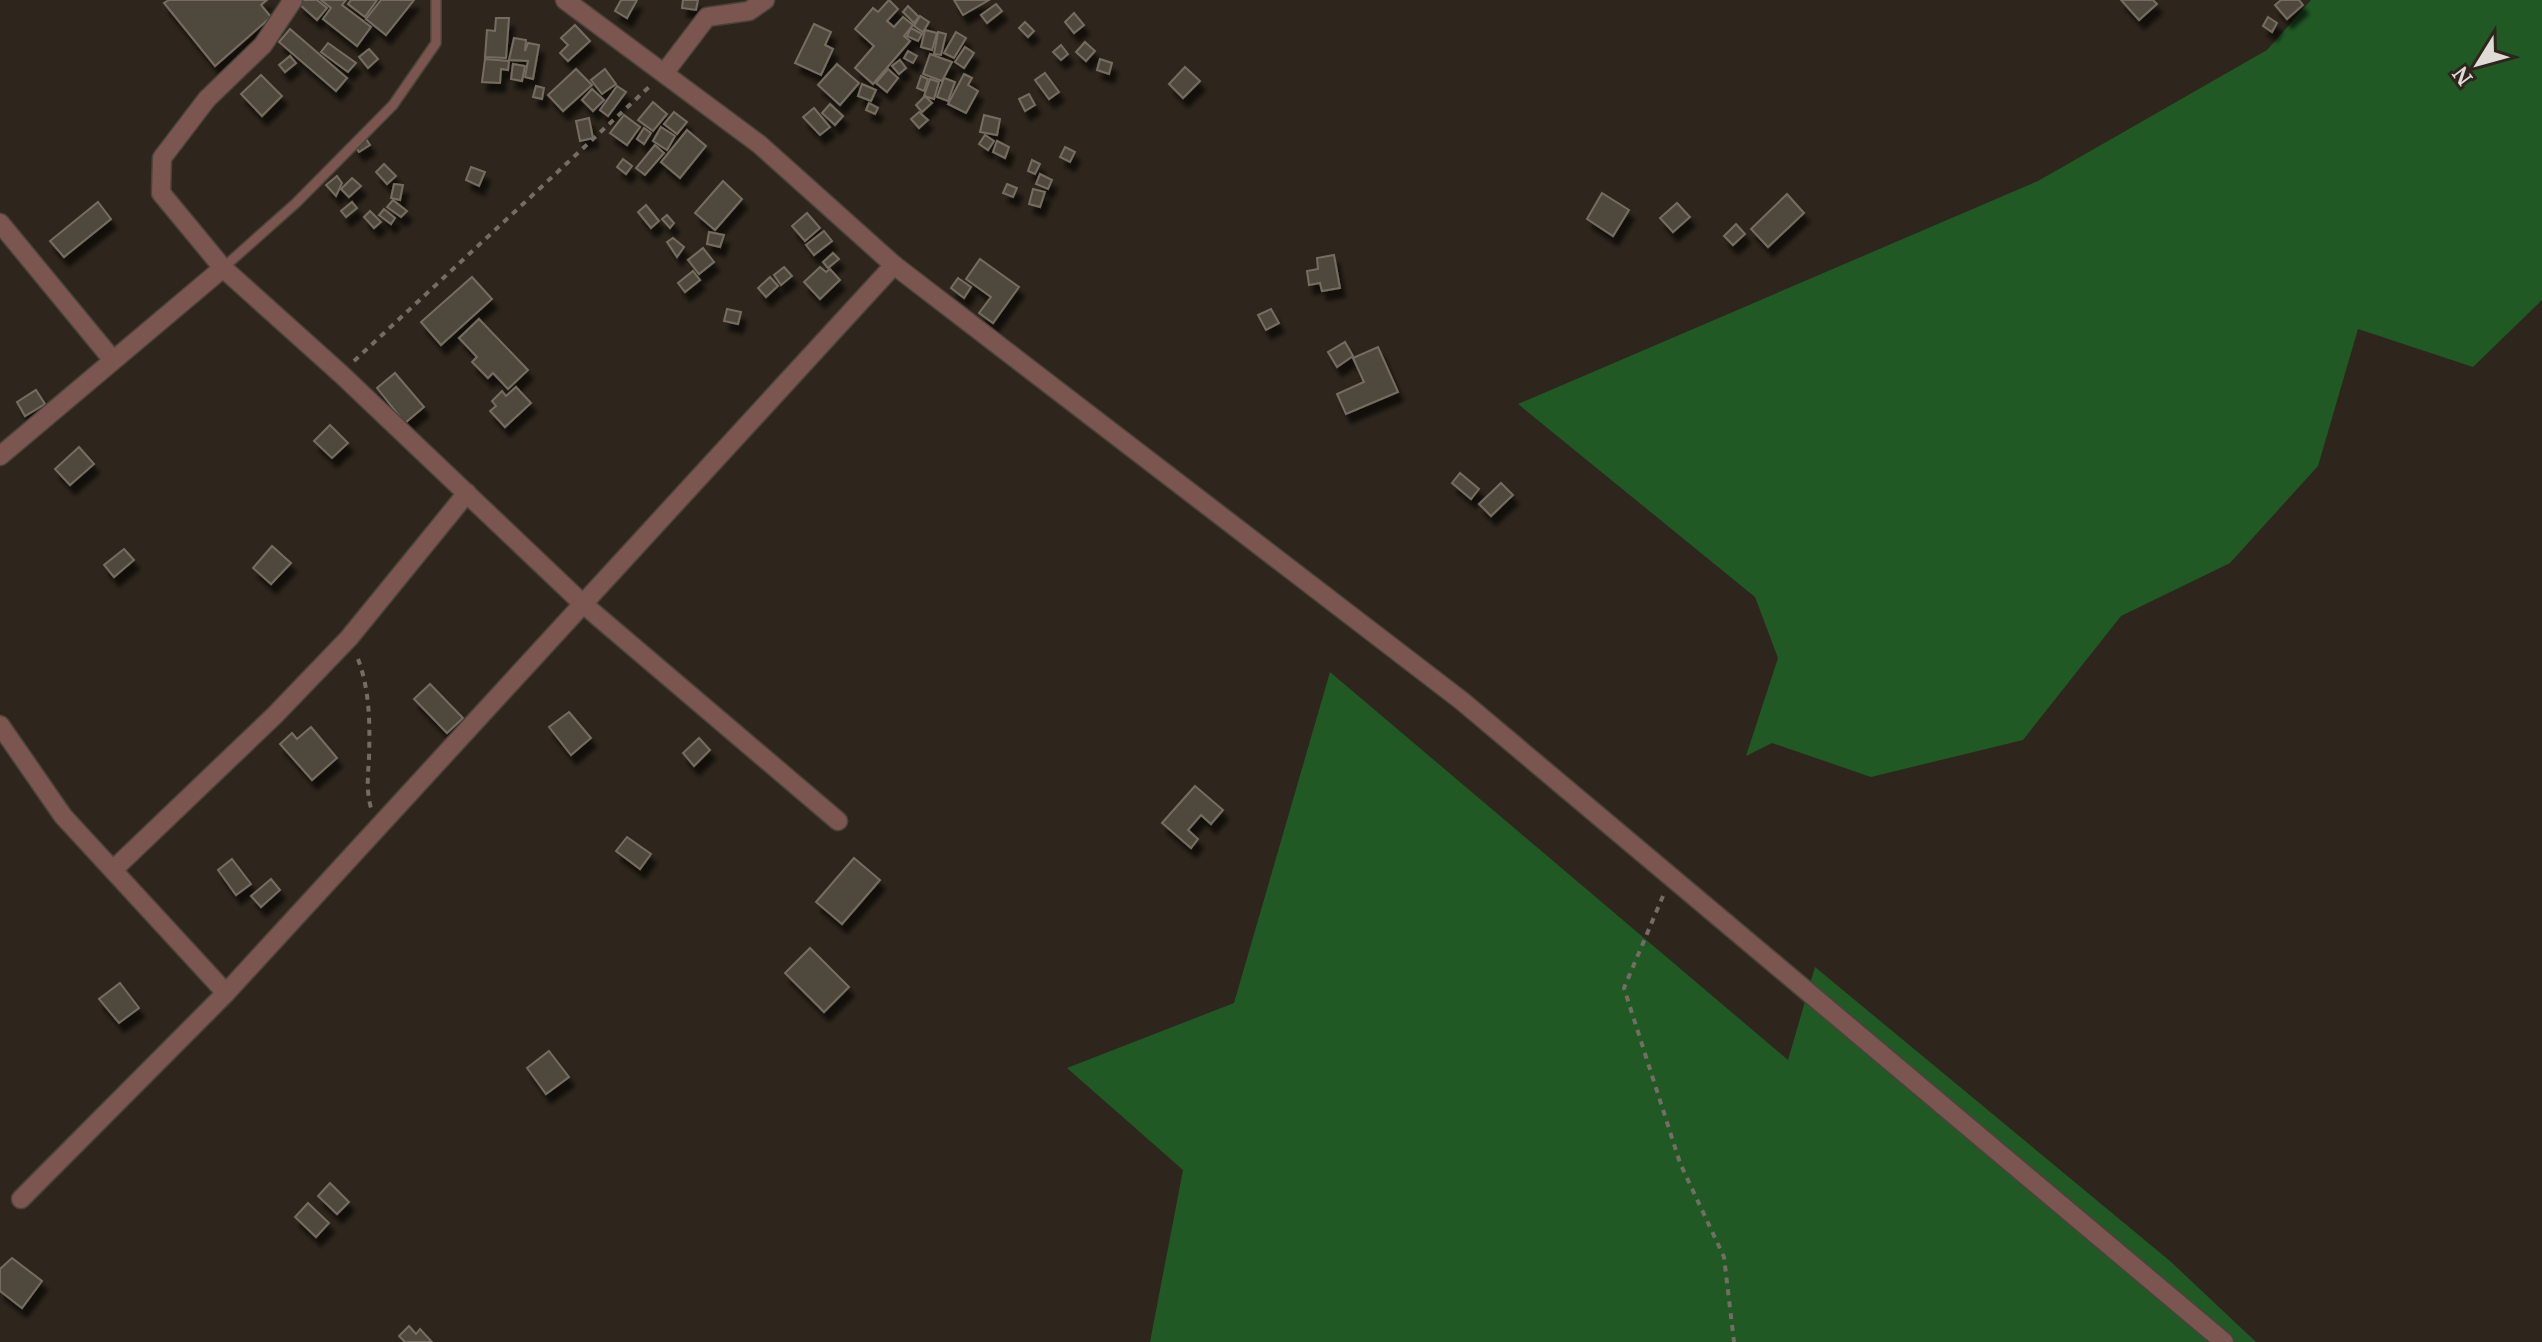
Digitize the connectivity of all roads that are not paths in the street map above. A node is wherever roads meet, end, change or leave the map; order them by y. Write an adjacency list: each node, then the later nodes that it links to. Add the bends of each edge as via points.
1 (293, 0): 8 (street, via 263,45 207,99 162,158 161,193)
2 (436, 0): 8 (lane, via 436,43 393,105)
3 (565, 0): 5 (street)
4 (765, 0): 5 (street, via 749,11 707,17)
5 (665, 72): 7 (street, via 759,144)
6 (0, 223): 9 (street)
7 (894, 265): 12 (street); 18 (street, via 1462,701)
8 (223, 268): 9 (street); 11 (street)
9 (112, 359): 10 (street)
10 (0, 456)
11 (467, 493): 12 (street); 15 (street, via 349,638)
12 (582, 603): 14 (street); 16 (street)
13 (0, 725): 15 (street, via 63,816)
14 (838, 821)
15 (114, 869): 16 (street)
16 (226, 993): 17 (street)
17 (21, 1199)
18 (2224, 1342)

